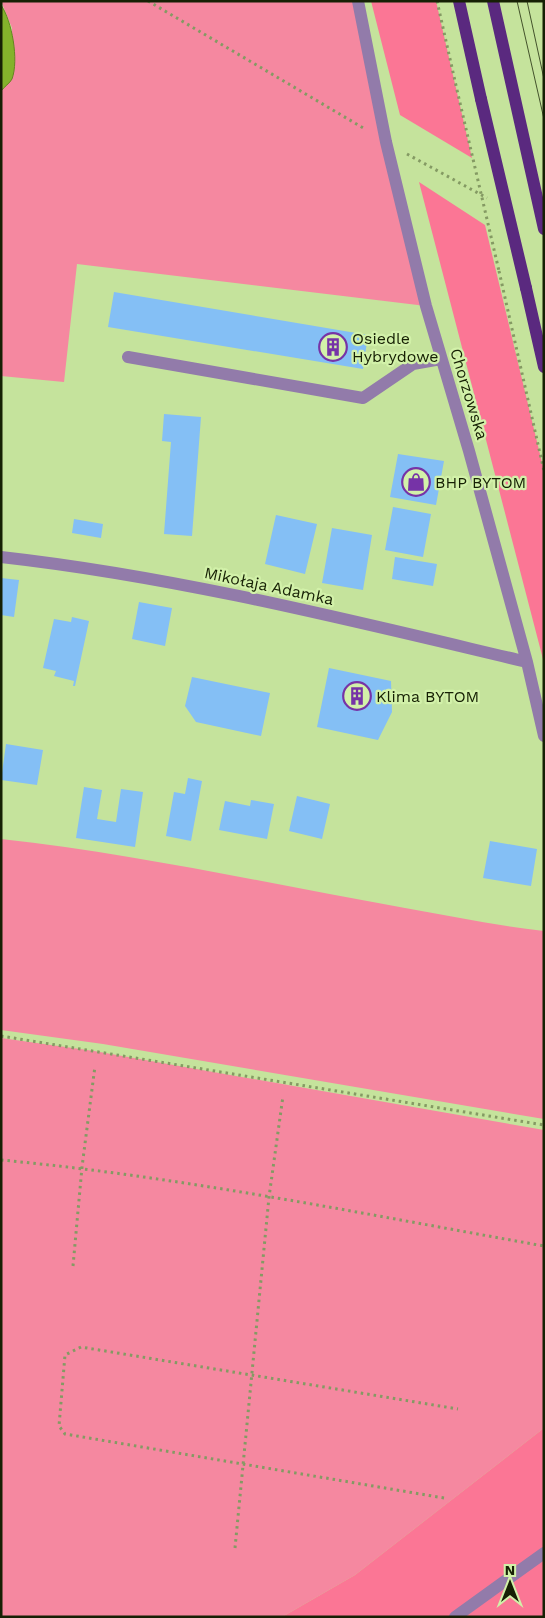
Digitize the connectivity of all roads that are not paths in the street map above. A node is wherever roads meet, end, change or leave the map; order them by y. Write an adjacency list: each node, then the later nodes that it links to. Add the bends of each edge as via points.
1 (358, 1): 6 (street, Chorzowska, via 386,142)
2 (459, 1): 7 (main road, bridge)
3 (492, 1): 4 (main road)
4 (544, 229)
5 (128, 357): 6 (street, via 362,398 413,364)
6 (441, 358): 9 (street, Chorzowska)
7 (544, 367)
8 (1, 557): 9 (street, Mikołaja Adamka, via 201,588)
9 (527, 662): 10 (street, Chorzowska)
10 (544, 736)
11 (544, 1553): 12 (street)
12 (455, 1617)

